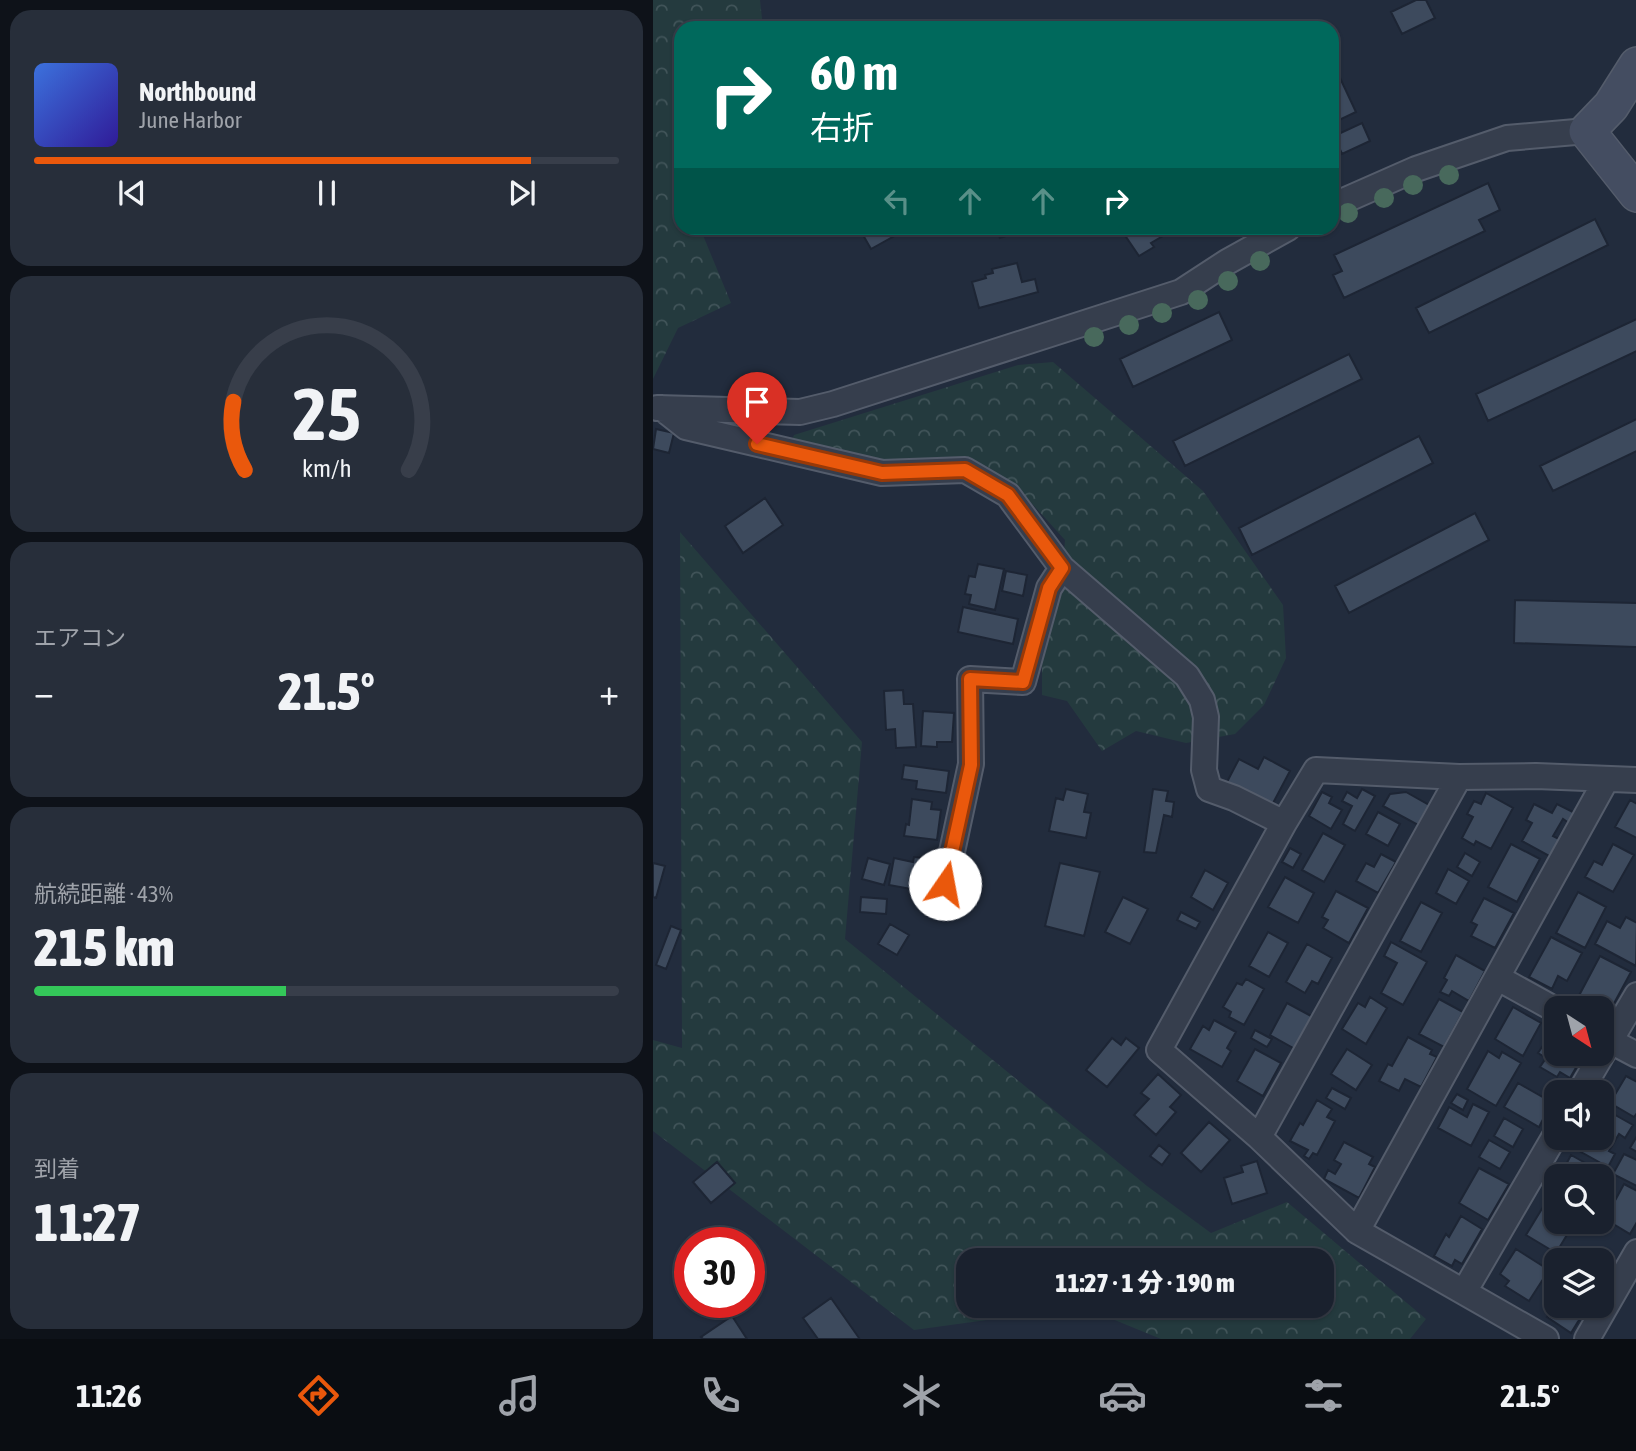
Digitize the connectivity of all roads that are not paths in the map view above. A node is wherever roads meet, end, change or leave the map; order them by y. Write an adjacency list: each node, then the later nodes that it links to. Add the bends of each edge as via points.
1 (1636, 65): 2 (street, via 1611,106)
2 (1587, 131): 3 (street); 4 (street, via 1507,138 1416,169)
3 (1636, 194)
4 (1339, 203)
5 (1275, 235): 6 (street, via 1181,292 833,404 800,412)
6 (658, 408): 7 (street, via 686,427 882,473 965,470 1008,495)
7 (1062, 568): 11 (street, via 1187,676 1204,709 1204,770 1209,789); 12 (street, via 1049,588 1023,682 970,679 971,765)
8 (1459, 777): 9 (street); 11 (street, via 1316,770); 19 (street)
9 (1606, 780): 10 (street); 13 (street)
10 (1636, 780)
11 (1284, 823): 19 (street, via 1159,1050)
12 (945, 884)
13 (1498, 978): 15 (street); 21 (street)
14 (1636, 995): 16 (street)
15 (1544, 1003)
16 (1614, 1027)
17 (1614, 1043): 18 (street)
18 (1636, 1055)
19 (1259, 1137): 21 (street)
20 (1547, 1150): 23 (street)
21 (1357, 1231): 23 (street)
22 (1636, 1252): 25 (street)
23 (1464, 1292): 24 (street)
24 (1546, 1339)
25 (1587, 1339)

